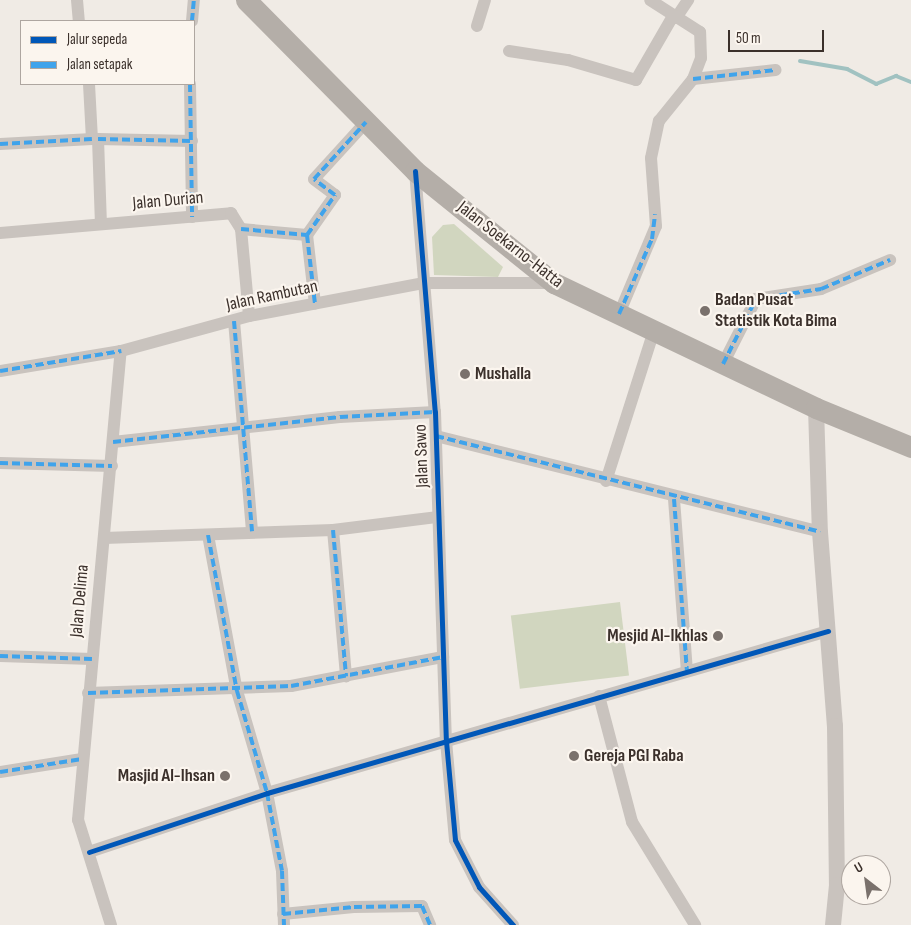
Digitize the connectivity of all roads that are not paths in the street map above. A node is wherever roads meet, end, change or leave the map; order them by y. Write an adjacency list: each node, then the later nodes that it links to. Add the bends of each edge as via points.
1 (77, 0): 8 (street)
2 (194, 0): 9 (street)
3 (246, 0): 16 (highway, Jalan Soekarno-Hatta)
4 (485, 0): 10 (street)
5 (650, 0): 7 (street)
6 (688, 0): 7 (street)
7 (674, 17): 11 (street, via 636,80 568,60); 13 (street, via 697,30 702,39 700,67)
8 (79, 20)
9 (192, 20)
10 (477, 26)
11 (509, 51)
12 (776, 70): 13 (street)
13 (693, 79): 30 (street, via 659,121 651,158 656,226)
14 (89, 85): 17 (street)
15 (190, 85): 18 (street)
16 (366, 122): 20 (highway, Jalan Soekarno-Hatta); 25 (street, via 314,179 334,195)
17 (95, 139): 18 (street); 19 (street); 22 (street)
18 (192, 141): 21 (street)
19 (0, 144)
20 (415, 171): 27 (highway, Jalan Soekarno-Hatta); 28 (street, Jalan Sawo)
21 (192, 217): 22 (street, Jalan Durian); 23 (street, Jalan Durian, via 231,213)
22 (101, 224): 24 (street, Jalan Durian)
23 (241, 228): 25 (street); 31 (street)
24 (0, 233)
25 (307, 235): 29 (street)
26 (890, 260): 35 (street, via 821,289 756,299)
27 (554, 282): 28 (street, Jalan Rambutan); 30 (highway, Jalan Soekarno-Hatta)
28 (422, 283): 29 (street, Jalan Rambutan); 38 (street, Jalan Sawo)
29 (315, 304): 31 (street, Jalan Rambutan)
30 (618, 314): 33 (highway, Jalan Soekarno-Hatta)
31 (249, 316): 32 (street, Jalan Rambutan)
32 (234, 321): 34 (street, Jalan Rambutan); 39 (street)
33 (654, 331): 35 (highway, Jalan Soekarno-Hatta); 45 (street)
34 (122, 350): 36 (street, Jalan Rambutan); 41 (street, Jalan Delima)
35 (723, 364): 37 (highway, Jalan Soekarno-Hatta)
36 (0, 371)
37 (816, 408): 42 (highway, Jalan Soekarno-Hatta); 50 (street)
38 (435, 412): 39 (street); 40 (street, Jalan Sawo)
39 (246, 426): 41 (street); 49 (street)
40 (436, 436): 45 (street); 47 (street, Jalan Sawo)
41 (113, 442): 44 (street, Jalan Delima)
42 (911, 447)
43 (0, 463): 44 (street)
44 (112, 466): 52 (street, Jalan Delima)
45 (606, 481): 46 (street)
46 (674, 499): 50 (street); 57 (street)
47 (438, 517): 48 (street); 55 (street, Jalan Sawo)
48 (333, 530): 49 (street); 58 (street)
49 (252, 531): 51 (street)
50 (820, 532): 53 (street)
51 (208, 535): 52 (street); 59 (street)
52 (104, 538): 56 (street, Jalan Delima)
53 (828, 632): 57 (street); 72 (street, via 835,726 837,885)
54 (0, 656): 56 (street)
55 (443, 657): 58 (street); 62 (street, Jalan Sawo)
56 (92, 659): 60 (street, Jalan Delima)
57 (687, 671): 61 (street)
58 (346, 676): 59 (street)
59 (237, 691): 60 (street); 65 (street)
60 (88, 693): 63 (street, Jalan Delima)
61 (599, 696): 62 (street); 71 (street, via 632,822)
62 (446, 741): 65 (street); 70 (street, Jalan Sawo, via 455,840 479,887)
63 (82, 759): 64 (street); 66 (street, Jalan Delima, via 78,820)
64 (0, 772)
65 (267, 793): 66 (street); 67 (street, via 282,871)
66 (89, 852): 68 (street, Jalan Delima)
67 (283, 920): 69 (street, via 354,906 422,906)
68 (111, 925)
69 (430, 925)
70 (512, 925)
71 (695, 925)
72 (833, 925)

